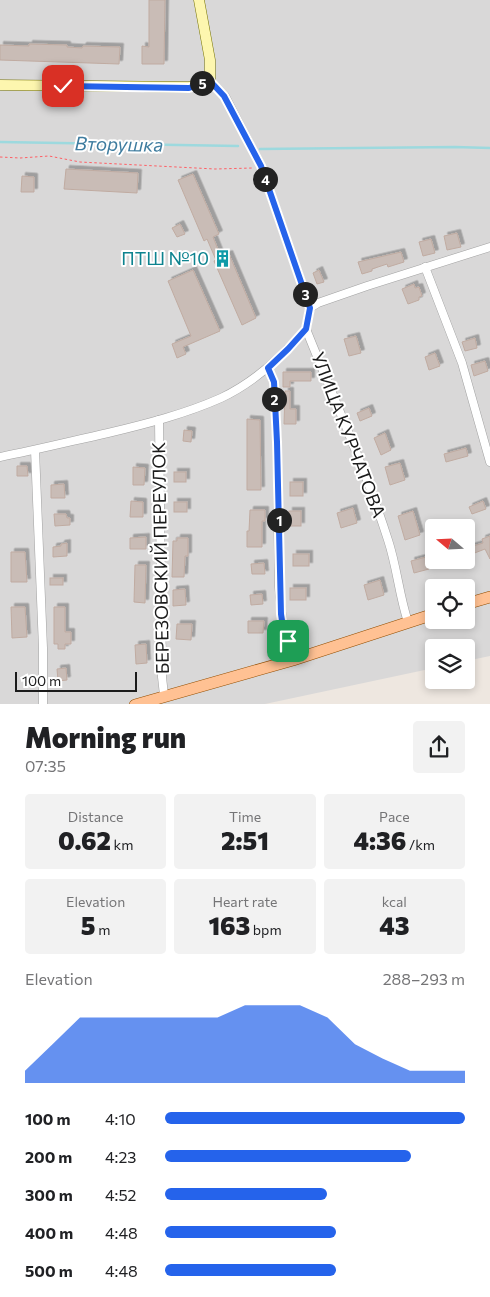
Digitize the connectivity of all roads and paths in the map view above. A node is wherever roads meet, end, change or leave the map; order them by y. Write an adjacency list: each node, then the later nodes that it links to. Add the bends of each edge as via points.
1 (199, 0): 2 (street, via 210,60)
2 (210, 81): 3 (street, via 189,88); 5 (street, via 224,96)
3 (0, 85)
4 (0, 157): 5 (path, via 49,156 80,162 215,169)
5 (261, 166): 8 (street)
6 (490, 247): 7 (street)
7 (425, 267): 8 (street); 14 (street, via 462,364)
8 (310, 308): 9 (street)
9 (306, 329): 10 (street); 18 (street, УЛИЦА КУРЧАТОВА, via 358,456 388,541)
10 (268, 368): 11 (street, via 221,398); 19 (street, via 274,382)
11 (158, 420): 12 (street); 21 (street, БЕРЕЗОВСКИЙ ПЕРЕУЛОК)
12 (35, 450): 13 (street); 22 (street)
13 (0, 457)
14 (490, 462)
15 (490, 597): 16 (main road)
16 (475, 601)
17 (425, 617): 18 (main road)
18 (408, 622): 20 (main road)
19 (283, 627): 20 (path)
20 (293, 660): 21 (main road)
21 (164, 695): 23 (main road)
22 (43, 704)
23 (135, 704)

